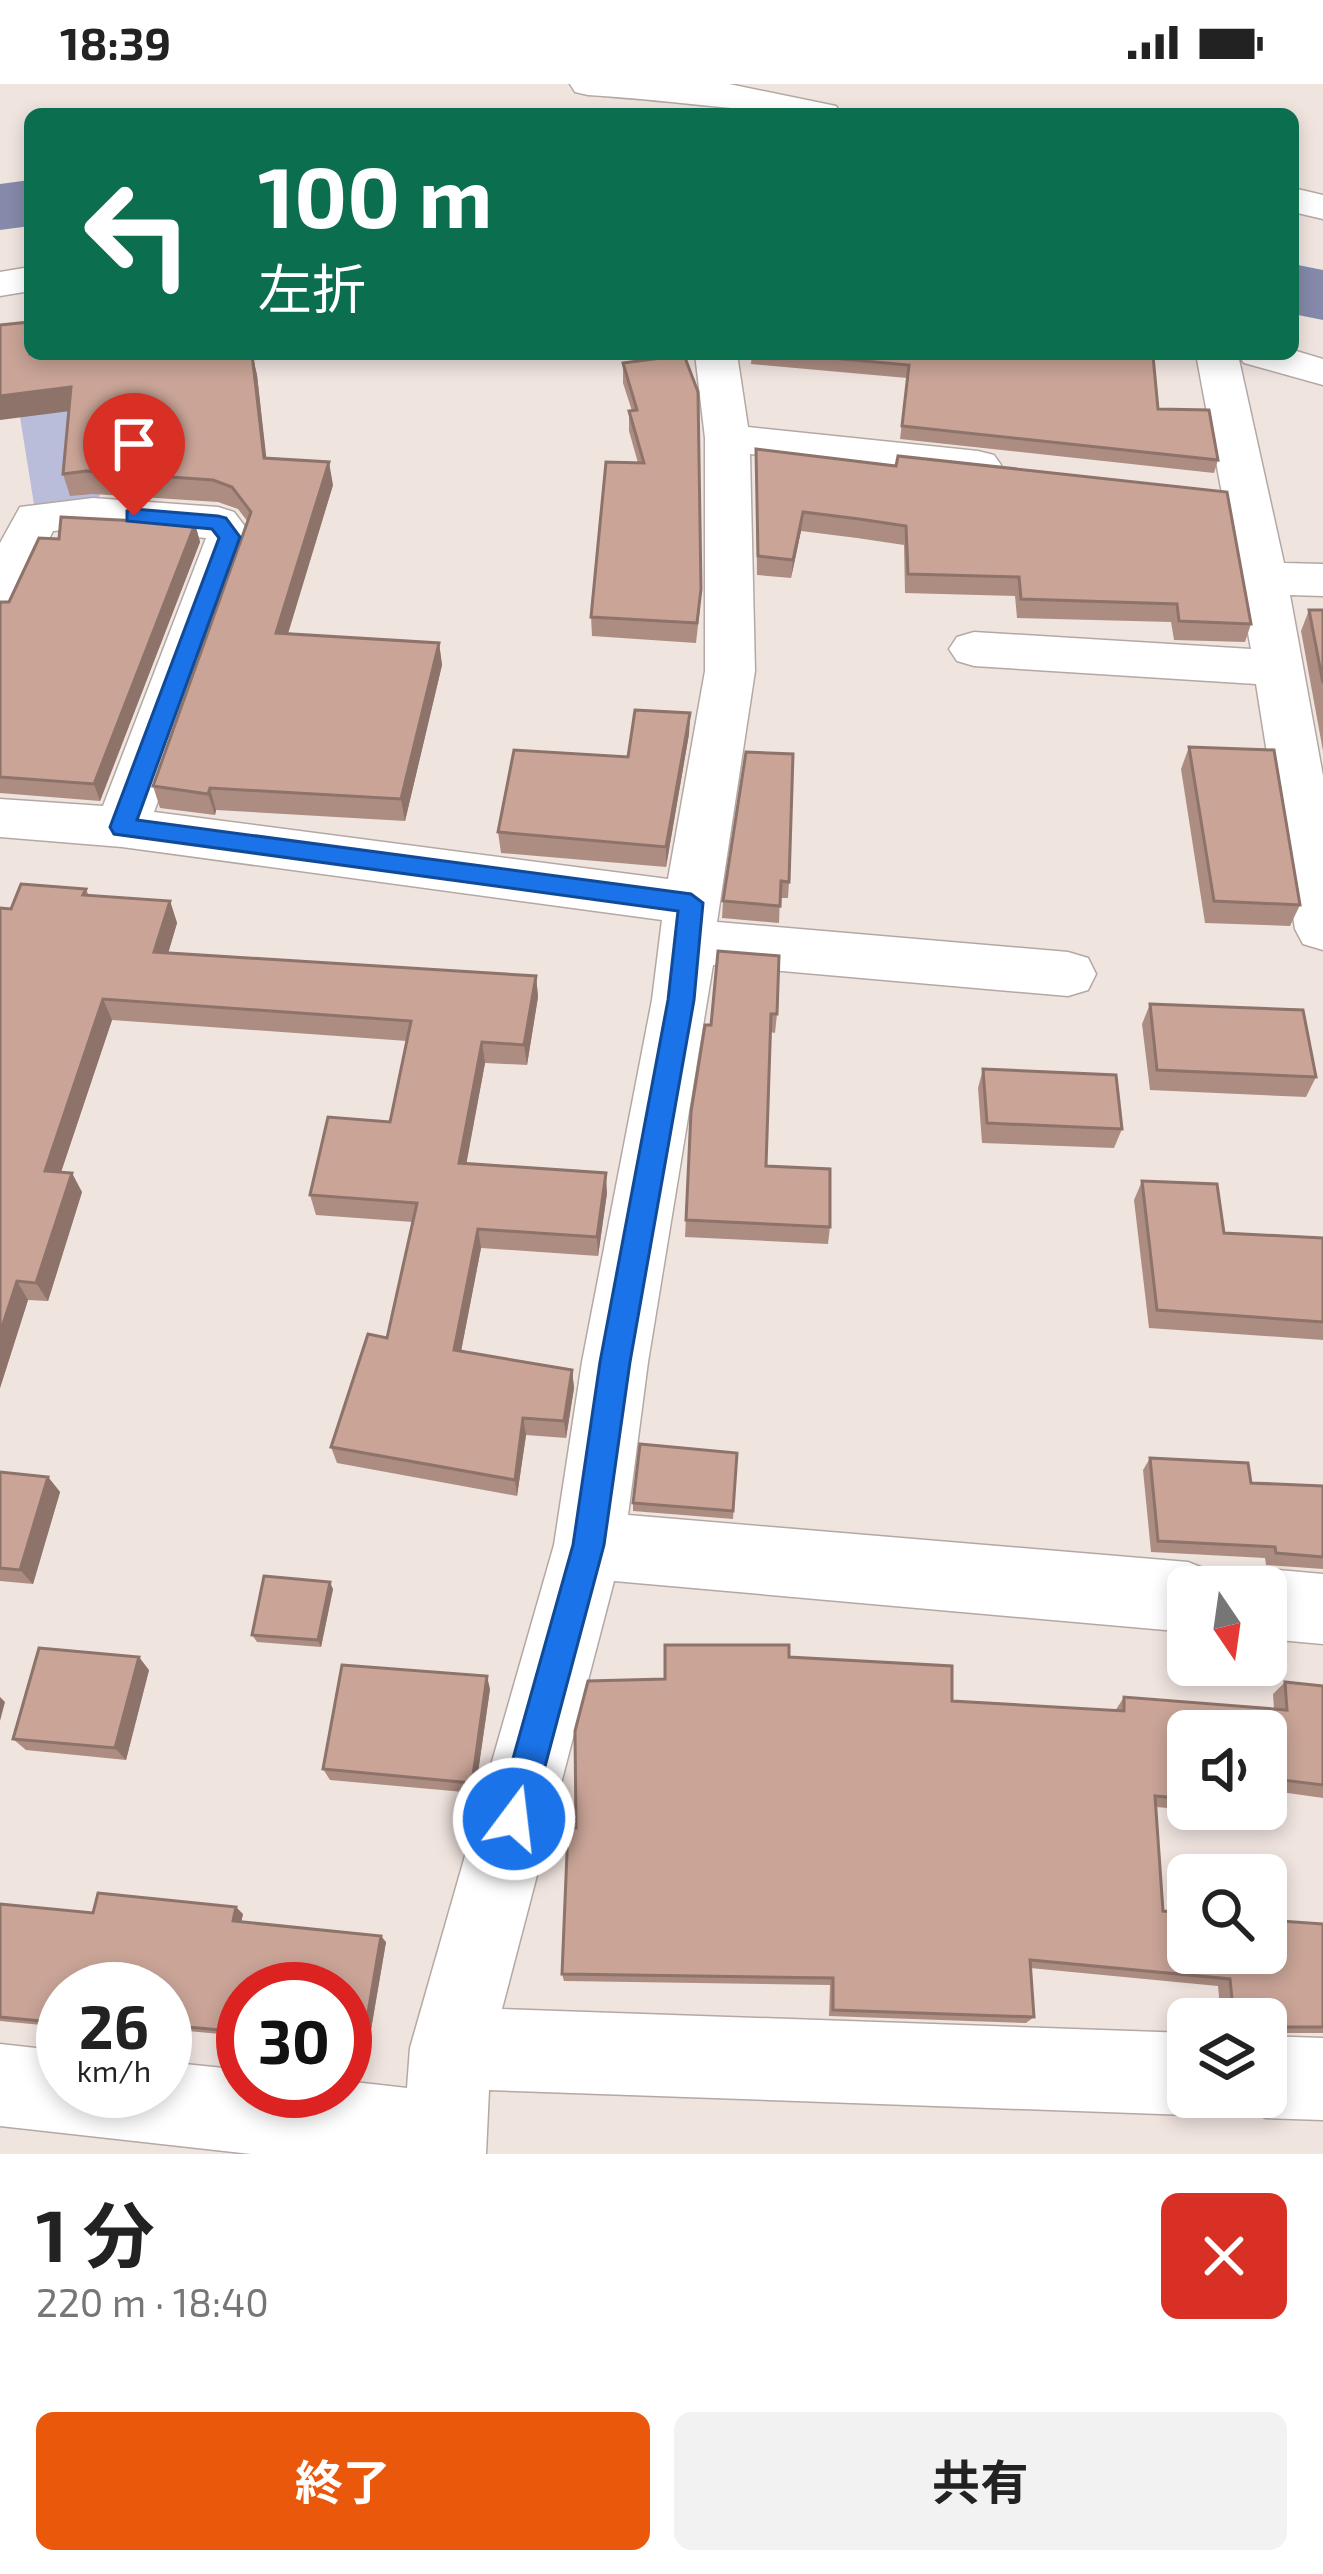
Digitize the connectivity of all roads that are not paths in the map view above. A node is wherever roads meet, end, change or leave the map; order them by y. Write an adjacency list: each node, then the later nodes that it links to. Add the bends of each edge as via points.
1 (592, 94): 2 (street, via 714,92)
2 (793, 108)
3 (717, 360): 7 (street)
4 (1217, 360): 9 (street, via 1222,492)
5 (1280, 360): 6 (street)
6 (1323, 372)
7 (728, 438): 8 (street); 17 (street, via 730,671)
8 (1010, 469)
9 (1262, 578): 10 (street); 13 (street)
10 (1323, 580)
11 (0, 592): 16 (street, via 36,517 218,522 230,537)
12 (974, 649): 13 (street)
13 (1279, 668): 14 (street)
14 (1311, 790): 18 (street)
15 (0, 818): 16 (street)
16 (122, 827): 17 (street)
17 (689, 922): 19 (street); 20 (street)
18 (1323, 928)
19 (1069, 974)
20 (589, 1545): 21 (street); 24 (street)
21 (1167, 1596)
22 (1287, 1606): 23 (street)
23 (1323, 1609)
24 (451, 2048): 25 (street); 29 (street)
25 (1167, 2073)
26 (1287, 2078): 27 (street)
27 (1323, 2079)
28 (0, 2086): 29 (street)
29 (445, 2144)

